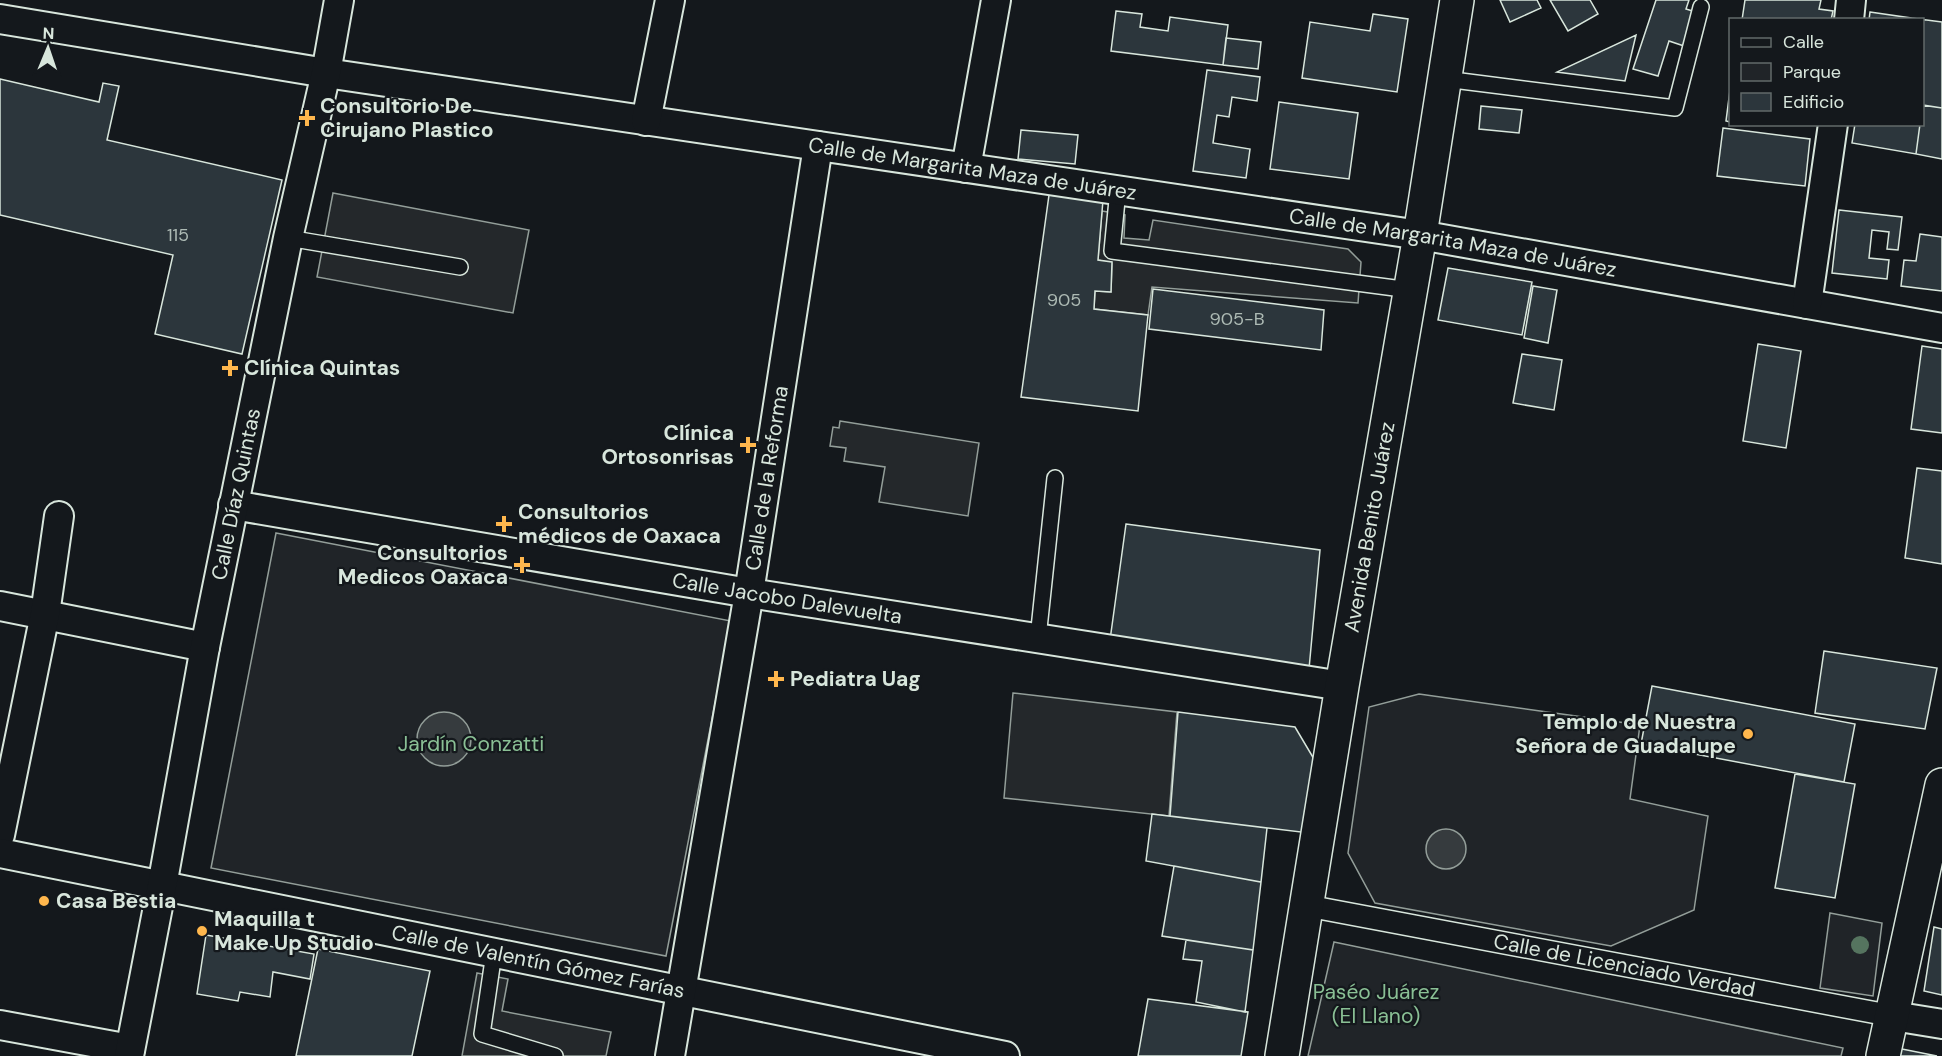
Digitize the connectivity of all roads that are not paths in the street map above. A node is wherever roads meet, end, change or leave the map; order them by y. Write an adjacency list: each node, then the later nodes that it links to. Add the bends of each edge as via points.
1 (339, 0): 9 (street, Calle Díaz Quintas)
2 (670, 0): 11 (street)
3 (996, 0): 14 (street)
4 (1457, 0): 10 (main road, Avenida Benito Juárez)
5 (1851, 0): 7 (street)
6 (1701, 7): 10 (lane, via 1676,108)
7 (1849, 18)
8 (0, 20): 9 (street, Calle de Margarita Maza de Juárez)
9 (326, 74): 11 (street, Calle de Margarita Maza de Juárez); 17 (street, Calle Díaz Quintas)
10 (1445, 79): 16 (main road, Avenida Benito Juárez)
11 (646, 121): 13 (street, Calle de Margarita Maza de Juárez)
12 (1833, 126): 20 (street)
13 (818, 146): 14 (street, Calle de Margarita Maza de Juárez); 25 (street, Calle de la Reforma)
14 (966, 168): 15 (street, Calle de Margarita Maza de Juárez)
15 (1118, 190): 16 (street, Calle de Margarita Maza de Juárez); 19 (lane, via 1112,251)
16 (1420, 236): 19 (main road, Avenida Benito Juárez); 20 (street, Calle de Margarita Maza de Juárez)
17 (288, 238): 18 (lane); 23 (street, Calle Díaz Quintas)
18 (460, 267)
19 (1410, 290): 30 (main road, Avenida Benito Juárez)
20 (1807, 304): 21 (street, Calle de Margarita Maza de Juárez)
21 (1942, 328)
22 (1055, 478): 28 (lane)
23 (233, 506): 25 (street, Calle Jacobo Dalevuelta); 29 (street, Calle Díaz Quintas)
24 (59, 516): 27 (street)
25 (749, 593): 28 (street, Calle Jacobo Dalevuelta); 37 (street, Calle de la Reforma)
26 (0, 606): 27 (street)
27 (45, 614): 29 (street); 32 (street)
28 (1038, 638): 30 (street, Calle Jacobo Dalevuelta)
29 (205, 647): 34 (street, Calle Díaz Quintas)
30 (1342, 686): 35 (main road, Avenida Benito Juárez)
31 (1942, 785): 38 (main road)
32 (0, 835)
33 (0, 853): 34 (street, Calle de Valentín Gómez Farías)
34 (162, 886): 36 (street, Calle de Valentín Gómez Farías); 41 (street, Calle Díaz Quintas)
35 (1308, 906): 38 (street, Calle de Licenciado Verdad); 45 (main road, Avenida Benito Juárez)
36 (494, 953): 37 (street, Calle de Valentín Gómez Farías); 42 (lane, via 482,1034)
37 (682, 992): 43 (street, Calle de la Reforma); 44 (street, Calle de Valentín Gómez Farías)
38 (1893, 1016): 39 (street, Calle de Licenciado Verdad); 46 (main road)
39 (1942, 1024)
40 (0, 1025): 41 (street)
41 (129, 1052)
42 (555, 1056)
43 (670, 1056)
44 (1005, 1056)
45 (1282, 1056)
46 (1883, 1056)

